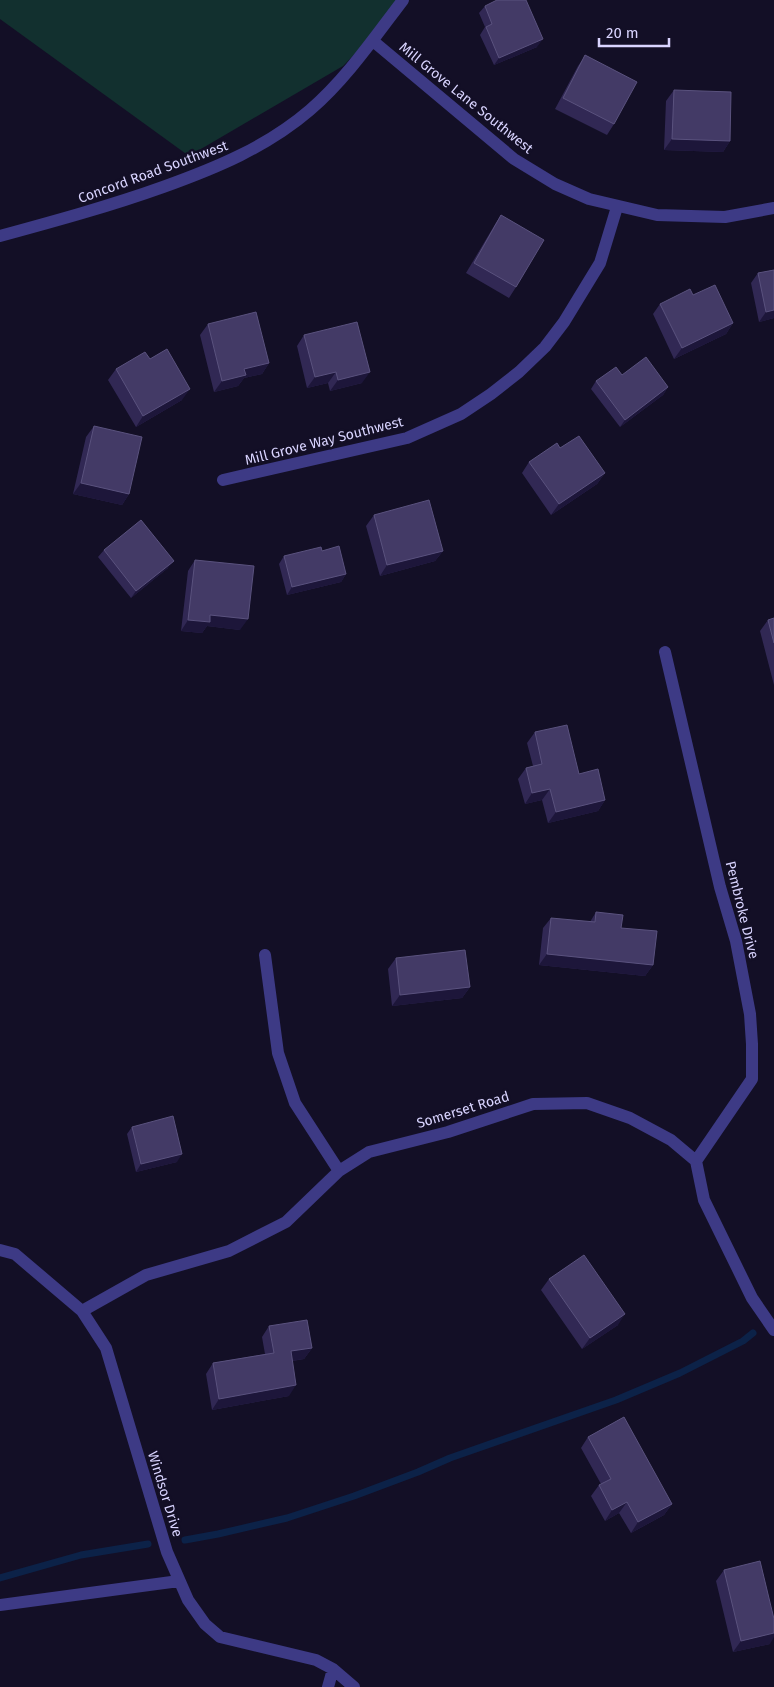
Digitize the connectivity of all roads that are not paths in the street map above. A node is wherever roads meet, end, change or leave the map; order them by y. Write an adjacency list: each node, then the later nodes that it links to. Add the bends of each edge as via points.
1 (403, 0): 2 (street, Concord Road Southwest)
2 (373, 41): 3 (street, Mill Grove Lane Southwest, via 514,160 555,184); 5 (street, Concord Road Southwest, via 311,109 248,152 120,202)
3 (617, 207): 4 (street, Mill Grove Lane Southwest, via 658,214 725,217); 6 (street, Mill Grove Way Southwest, via 600,263 564,322 546,347 491,394 461,414 408,438)
4 (774, 208)
5 (0, 236)
6 (223, 480)
7 (666, 652): 9 (street, Pembroke Drive, via 720,887 736,941 750,1014 752,1044 752,1079)
8 (265, 955): 10 (street, via 278,1053 295,1103)
9 (696, 1161): 10 (street, Somerset Road, via 671,1140 630,1118 587,1103 533,1104 448,1132 369,1152); 13 (street, via 704,1200 752,1298)
10 (340, 1171): 12 (street, Somerset Road, via 286,1222 229,1251 146,1275)
11 (0, 1250): 12 (street, Windsor Drive, via 15,1254)
12 (82, 1311): 14 (street, Windsor Drive, via 106,1348 167,1552)
13 (774, 1330)
14 (180, 1581): 15 (street); 16 (street, Windsor Drive, via 199,1616 220,1637 316,1660)
15 (0, 1605)
16 (333, 1669): 17 (street); 18 (street, Windsor Drive)
17 (328, 1687)
18 (354, 1687)

